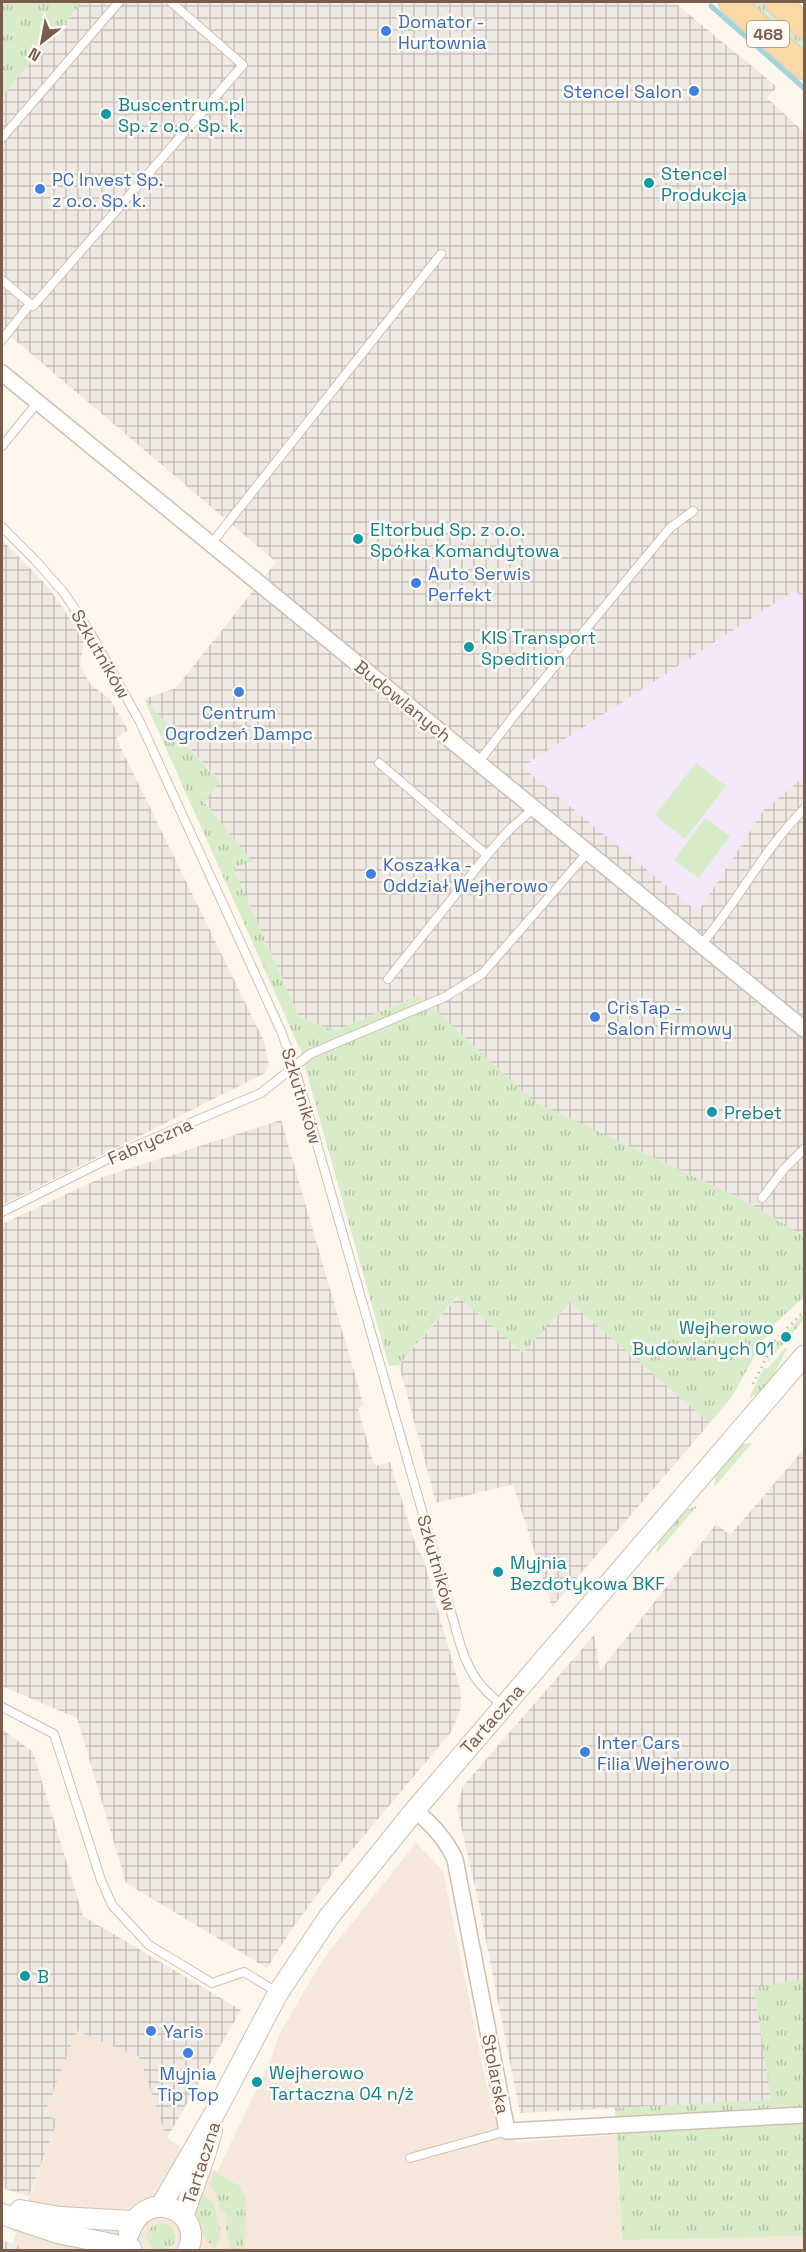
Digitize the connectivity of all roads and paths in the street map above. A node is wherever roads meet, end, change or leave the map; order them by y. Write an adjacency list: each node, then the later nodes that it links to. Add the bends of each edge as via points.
1 (119, 2): 7 (lane)
2 (171, 2): 10 (lane, via 243,65 33,306)
3 (731, 2): 6 (main road, 468)
4 (777, 2): 5 (main road, 468)
5 (804, 26)
6 (804, 67)
7 (2, 138)
8 (441, 254): 17 (lane)
9 (2, 279): 10 (lane)
10 (30, 304): 11 (lane)
11 (2, 340)
12 (2, 373): 13 (street, Budowlanych)
13 (38, 402): 14 (lane); 17 (street, Budowlanych)
14 (2, 446)
15 (693, 511): 18 (lane, via 670,528)
16 (2, 527): 27 (lane, Szkutników, via 64,593 140,722)
17 (211, 544): 18 (street, Budowlanych)
18 (478, 763): 20 (street, Budowlanych)
19 (379, 764): 23 (lane)
20 (534, 808): 22 (street, Budowlanych); 23 (lane)
21 (804, 809): 24 (lane, via 784,830)
22 (588, 852): 24 (street, Budowlanych); 27 (lane, Fabryczna, via 482,974 445,997 310,1054)
23 (487, 855): 25 (lane)
24 (701, 945): 26 (street, Budowlanych)
25 (388, 979)
26 (804, 1029)
27 (294, 1066): 30 (lane, Fabryczna, via 261,1093 126,1150); 32 (lane, Szkutników, via 461,1647 469,1670)
28 (804, 1149): 29 (lane)
29 (762, 1198)
30 (2, 1212)
31 (804, 1356): 32 (street, Tartaczna)
32 (503, 1706): 34 (street, Tartaczna)
33 (2, 1707): 35 (lane, via 54,1734 108,1897 148,1945 212,1983 244,1972)
34 (415, 1810): 35 (street, Tartaczna, via 328,1918); 38 (street, Stolarska, via 436,1828 455,1859)
35 (278, 1993): 36 (street, Tartaczna)
36 (217, 2109): 40 (street, Tartaczna); 43 (street, Tartaczna)
37 (804, 2115): 38 (street, Stolarska)
38 (507, 2131): 39 (lane)
39 (410, 2158)
40 (161, 2206): 43 (street); 44 (street, via 150,2207)
41 (2, 2207): 44 (street, via 60,2217)
42 (2, 2214): 46 (street, via 58,2233)
43 (183, 2216): 45 (street)
44 (133, 2221): 46 (street, via 129,2234)
45 (195, 2248)
46 (131, 2249)

